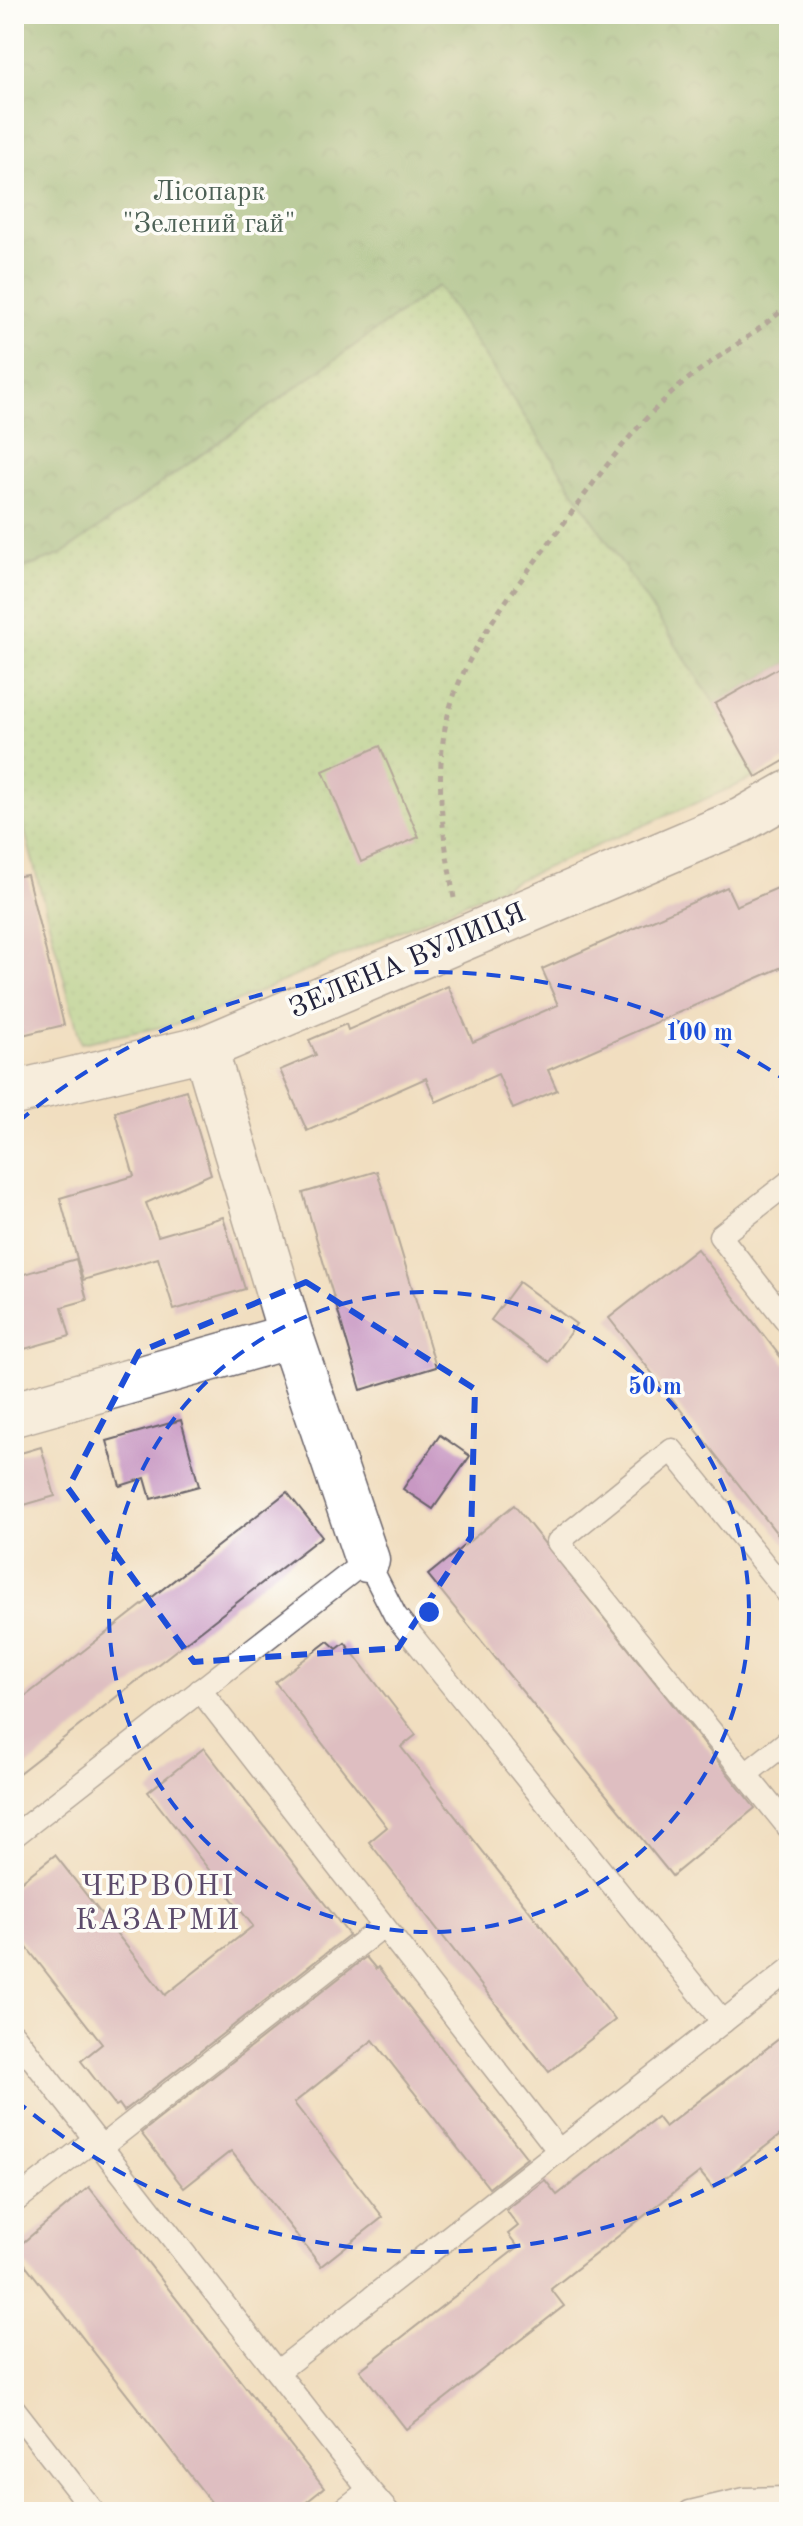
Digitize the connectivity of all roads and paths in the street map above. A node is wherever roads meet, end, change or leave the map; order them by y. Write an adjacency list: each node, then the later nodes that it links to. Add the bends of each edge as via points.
1 (789, 304): 3 (path, via 760,331 692,377 623,442 501,605 463,672 443,739 441,826)
2 (789, 793): 3 (street, ЗЕЛЕНА ВУЛИЦЯ, via 742,820)
3 (462, 940): 4 (street, ЗЕЛЕНА ВУЛИЦЯ)
4 (205, 1048): 5 (street, ЗЕЛЕНА ВУЛИЦЯ); 8 (street)
5 (14, 1093)
6 (789, 1182): 7 (lane, via 720,1236)
7 (789, 1324)
8 (291, 1336): 9 (street); 10 (street)
9 (14, 1414)
10 (367, 1560): 12 (lane); 19 (lane, via 395,1615)
11 (789, 1595): 14 (lane, via 672,1450 558,1542)
12 (200, 1690): 16 (lane); 17 (lane)
13 (789, 1740): 14 (lane)
14 (746, 1774): 15 (lane)
15 (789, 1828)
16 (14, 1836)
17 (383, 1926): 21 (lane); 22 (lane)
18 (789, 1970): 19 (lane)
19 (723, 2022): 22 (lane)
20 (14, 2035): 21 (lane)
21 (98, 2143): 23 (lane); 24 (lane)
22 (559, 2151): 24 (lane)
23 (14, 2202)
24 (277, 2372): 26 (lane)
25 (14, 2409): 29 (lane)
26 (369, 2490): 30 (lane); 31 (lane)
27 (789, 2498): 28 (lane)
28 (737, 2506): 32 (lane)
29 (94, 2512)
30 (341, 2512)
31 (388, 2512)
32 (690, 2512)

